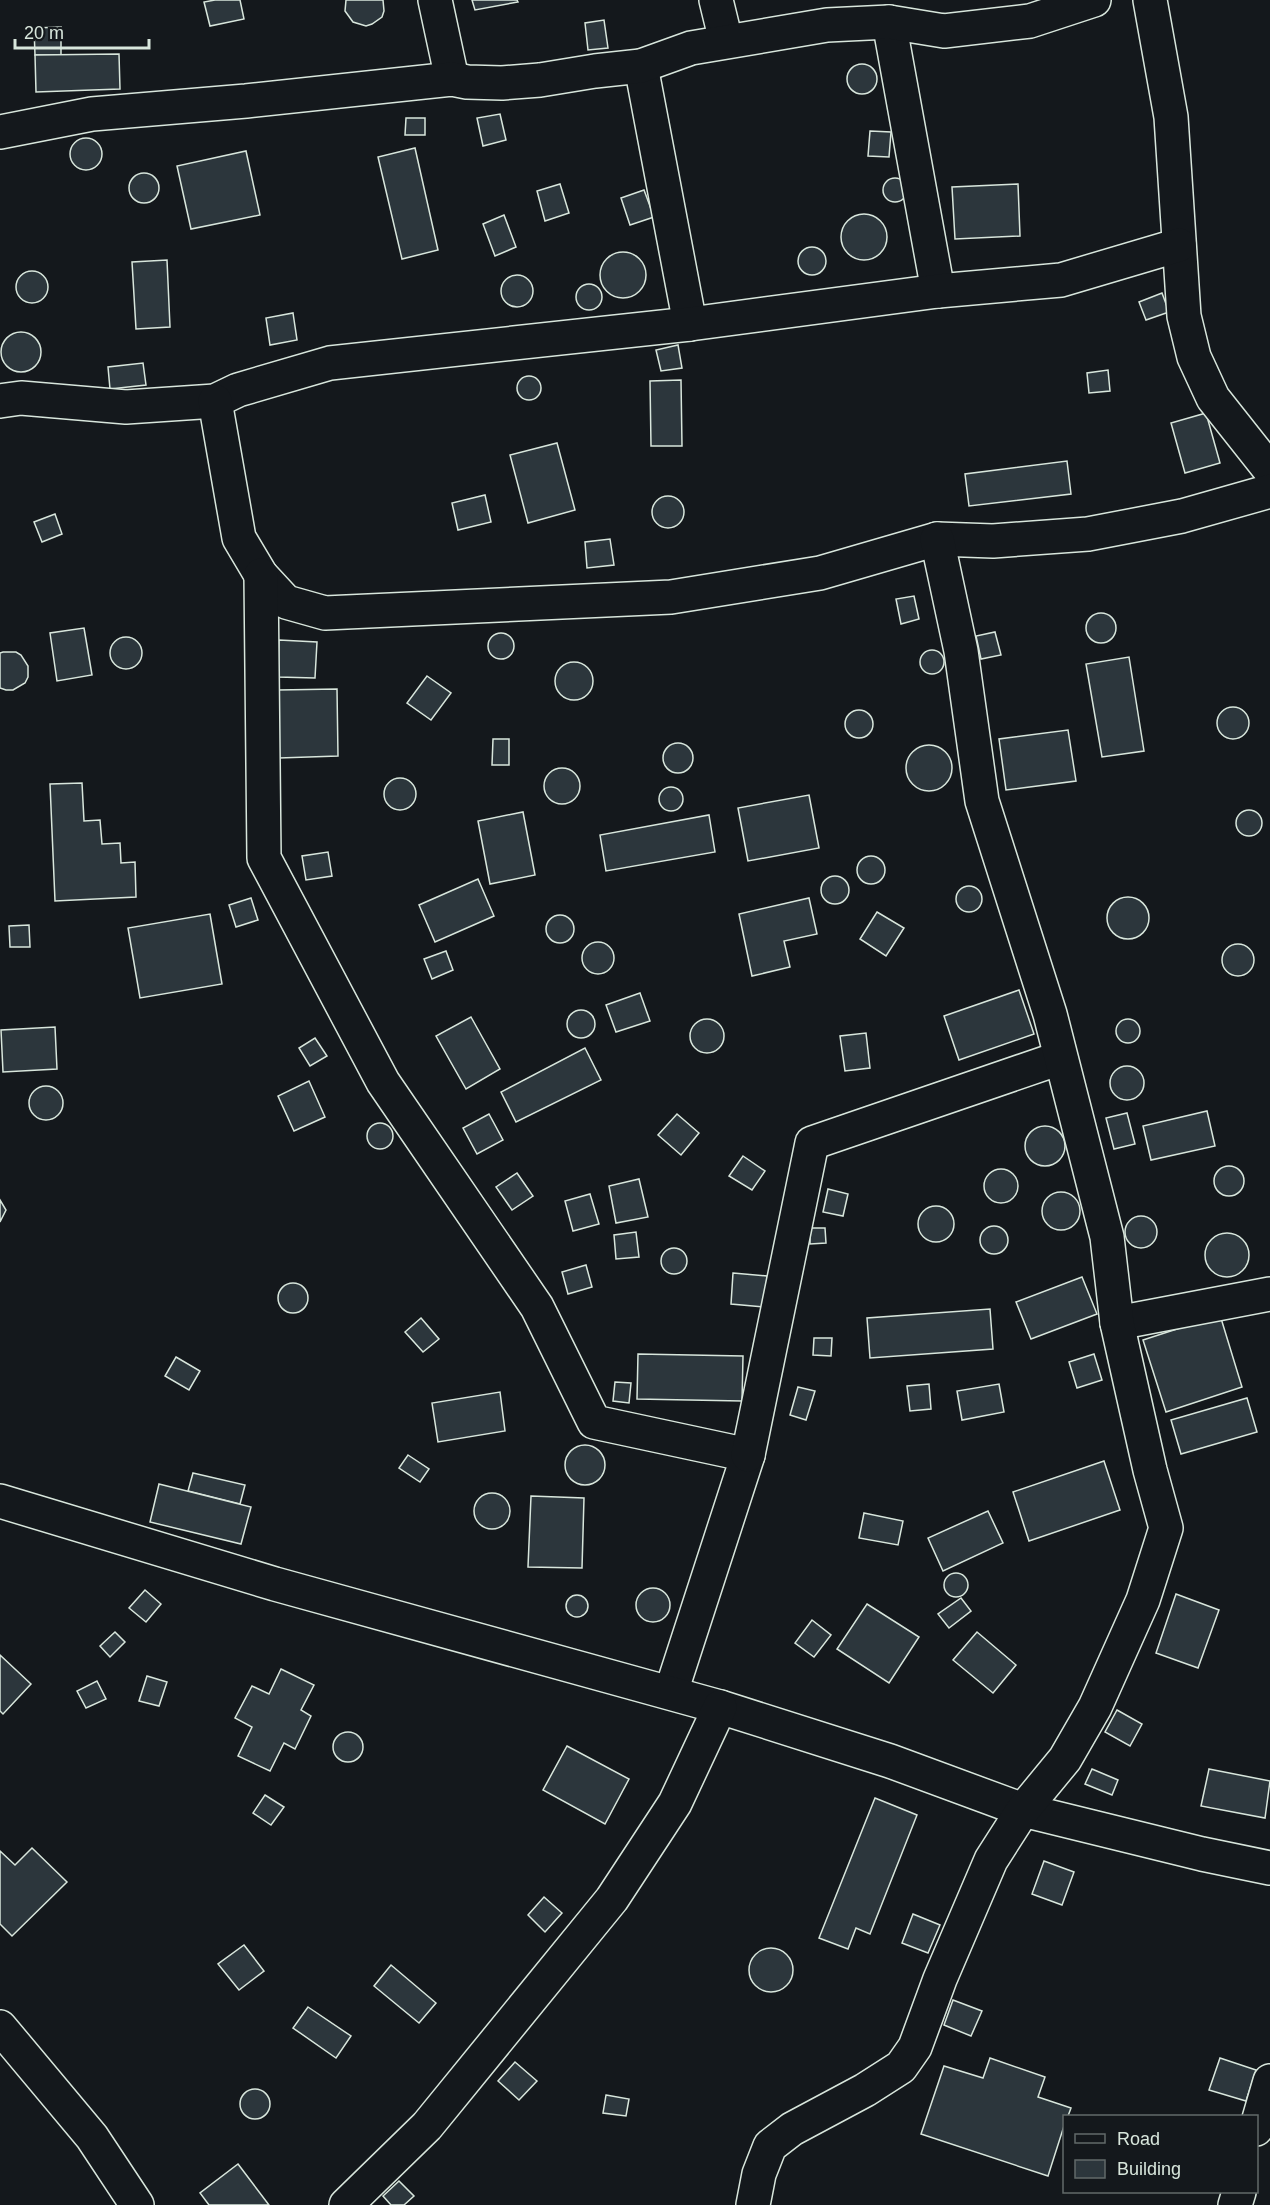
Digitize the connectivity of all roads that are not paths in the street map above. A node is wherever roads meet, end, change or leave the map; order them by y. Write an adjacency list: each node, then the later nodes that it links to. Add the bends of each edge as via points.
1 (435, 0): 8 (street)
2 (716, 0): 6 (street)
3 (1094, 0): 5 (street, via 1030,21 944,31)
4 (1150, 0): 10 (street, via 1171,117)
5 (889, 22): 6 (street, via 827,25); 11 (street)
6 (726, 41): 7 (street, via 691,48)
7 (641, 66): 8 (street, via 511,82); 12 (street)
8 (452, 79): 9 (street, via 92,114)
9 (0, 132)
10 (1179, 245): 11 (street, via 1060,280); 15 (street, via 1184,316 1194,357 1213,398)
11 (938, 291): 12 (street)
12 (690, 324): 14 (street, via 330,363 238,390)
13 (0, 401): 14 (street, via 21,398 126,407)
14 (215, 401): 18 (street, via 239,538)
15 (1270, 470)
16 (1270, 491): 17 (street, via 1182,516 1088,534 993,541)
17 (937, 539): 18 (street, via 820,573 671,597 325,613 286,603); 19 (street, via 961,651 982,801 1050,1014)
18 (261, 575): 22 (street, via 264,858 383,1082 537,1307 594,1422)
19 (1060, 1058): 21 (street, via 1107,1237); 22 (street, via 812,1143)
20 (1270, 1294): 21 (street)
21 (1118, 1323): 26 (street, via 1166,1528 1143,1600 1095,1707 1065,1759)
22 (748, 1455): 24 (street)
23 (0, 1501): 24 (street, via 275,1584)
24 (671, 1692): 25 (street)
25 (720, 1707): 26 (street, via 890,1761); 32 (street, via 675,1803 612,1899 428,2126)
26 (1023, 1810): 27 (street); 33 (street, via 991,1860 915,2046 901,2067 792,2129 770,2146)
27 (1270, 1868)
28 (0, 2027): 31 (street, via 92,2137)
29 (1270, 2081): 30 (street)
30 (1258, 2124)
31 (137, 2205)
32 (346, 2205)
33 (753, 2205)

